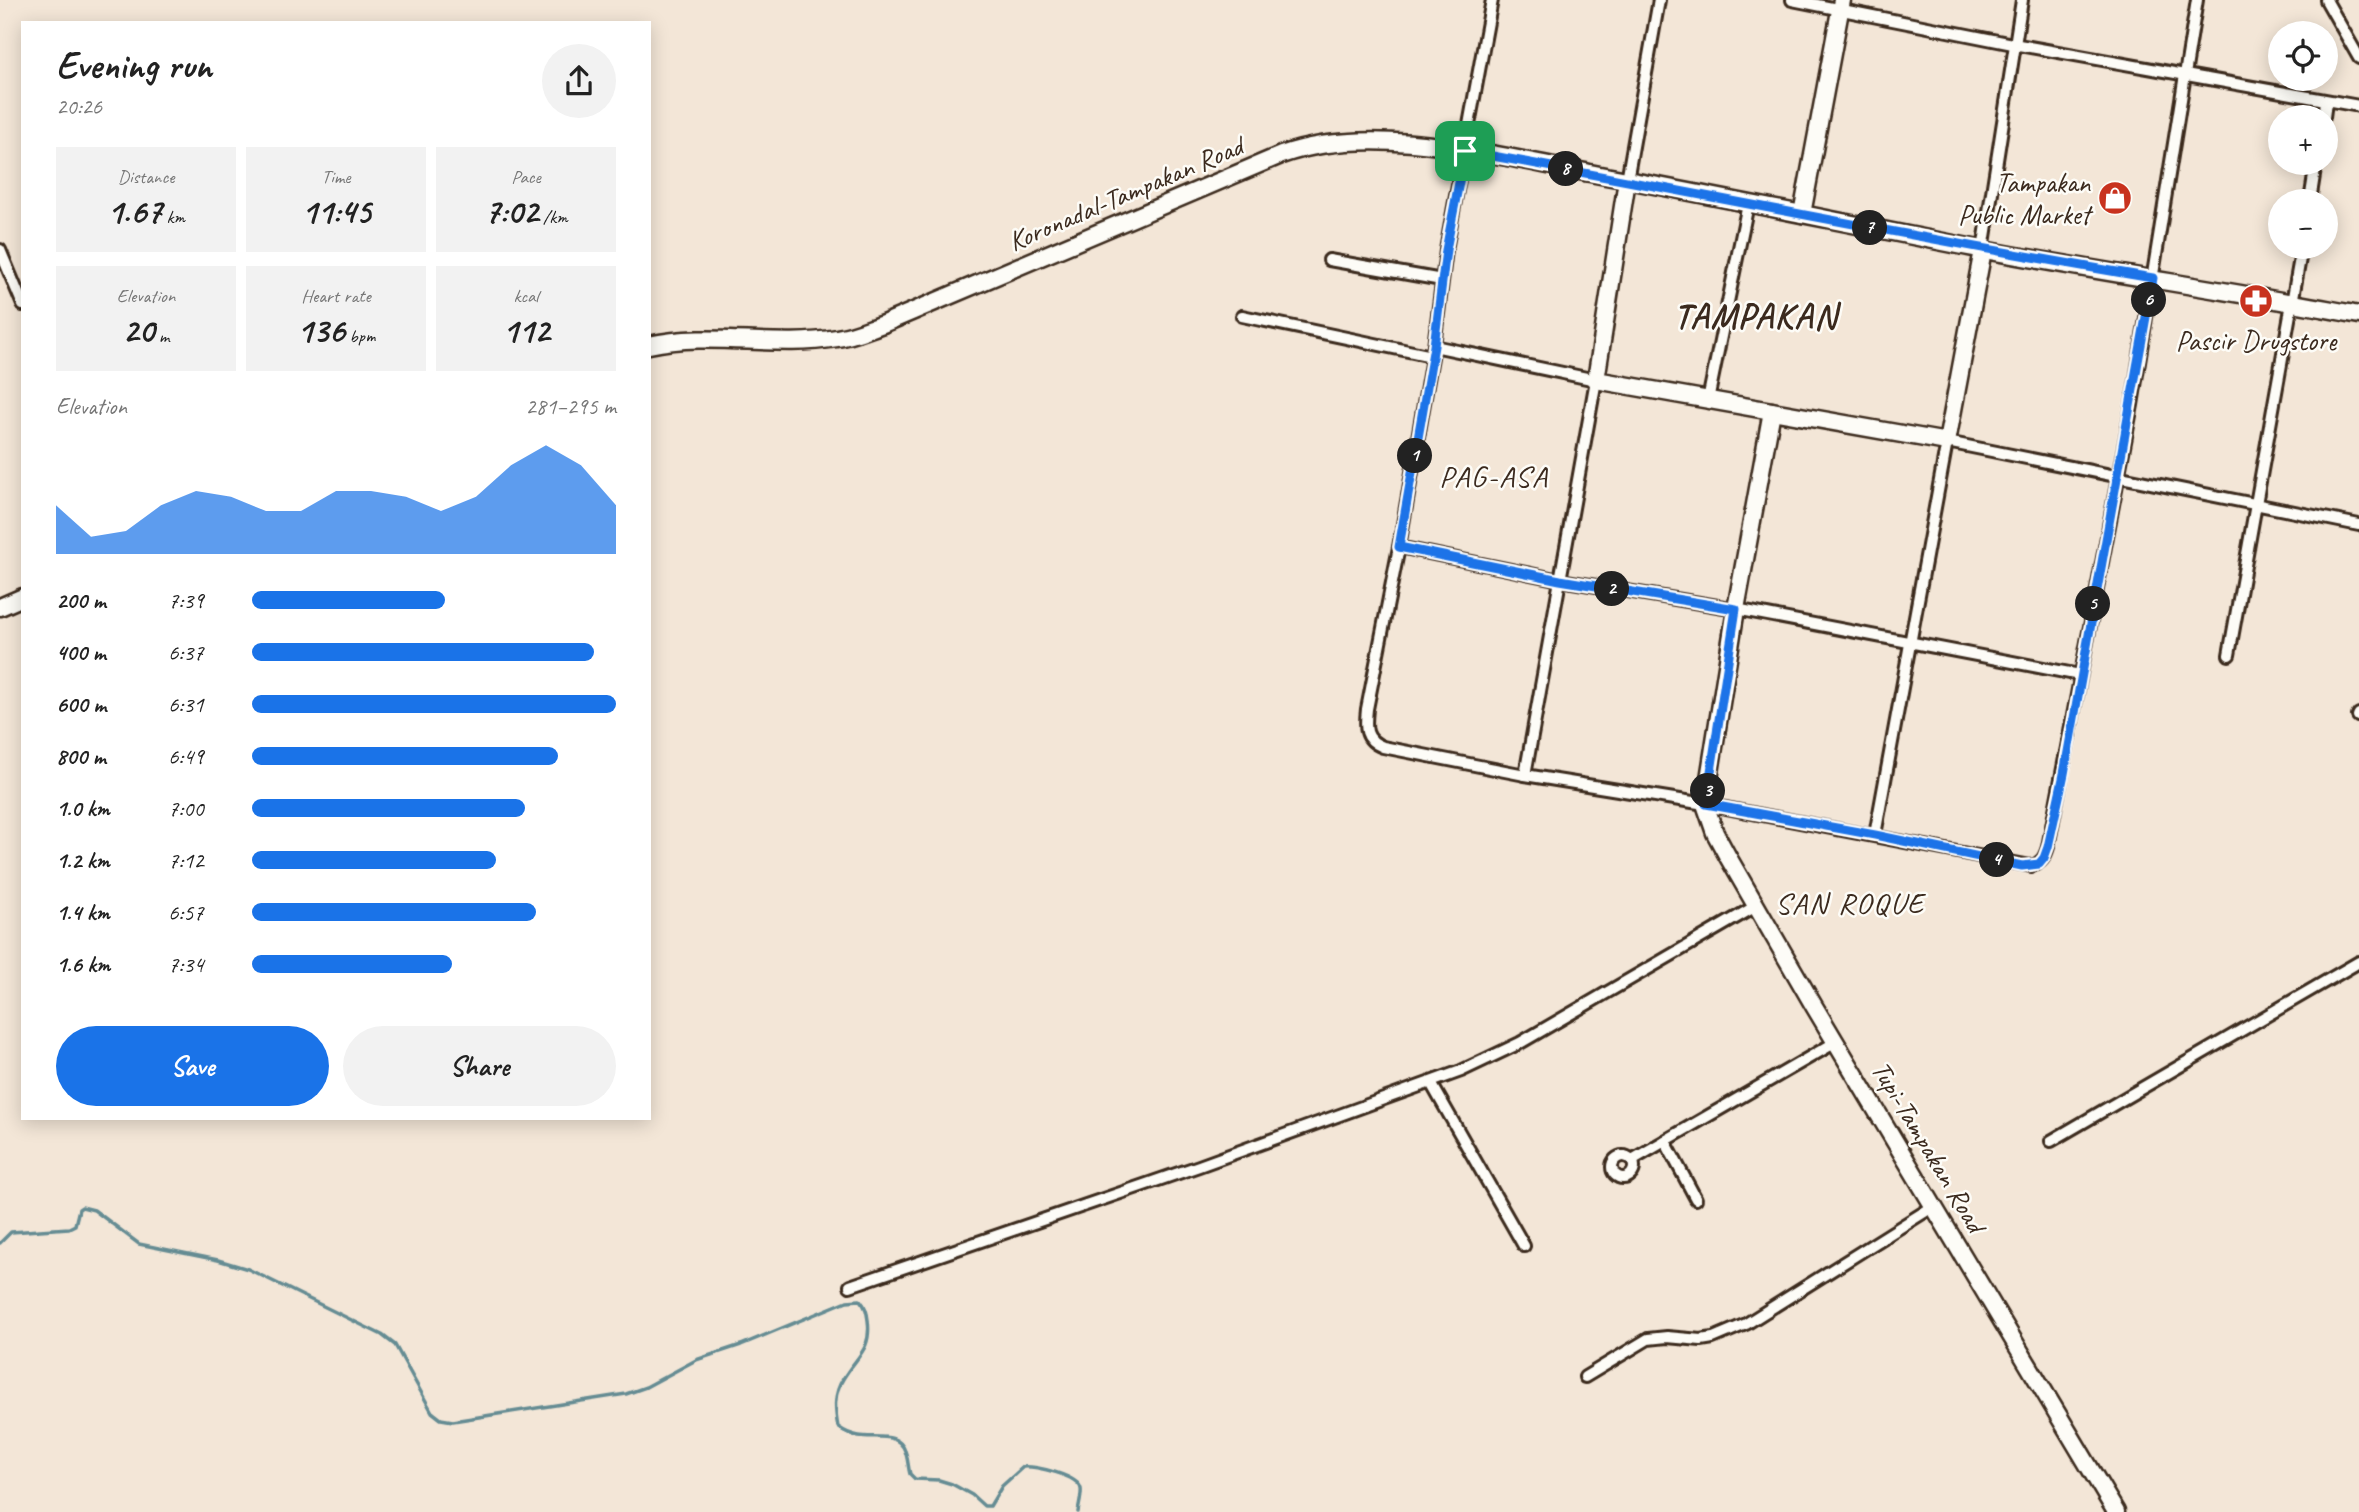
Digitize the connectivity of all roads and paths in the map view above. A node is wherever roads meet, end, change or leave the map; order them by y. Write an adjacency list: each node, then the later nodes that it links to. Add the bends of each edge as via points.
1 (1492, 0): 14 (street)
2 (1659, 0): 15 (street)
3 (1792, 0): 7 (street)
4 (2022, 0): 8 (street)
5 (2197, 0): 10 (street)
6 (2326, 0): 9 (street)
7 (1841, 4): 8 (street); 17 (main road)
8 (2013, 44): 10 (street); 19 (street)
9 (2359, 58)
10 (2183, 73): 11 (street); 22 (street)
11 (2326, 102): 12 (street); 13 (street)
12 (2326, 105)
13 (2359, 106)
14 (1465, 151): 15 (main road, Koronadal-Tampakan Road); 23 (street); 28 (main road, Koronadal-Tampakan Road, via 1361,139 1300,148 855,334 813,341 702,339)
15 (1628, 180): 16 (main road, Koronadal-Tampakan Road); 30 (main road)
16 (1748, 204): 17 (main road, Koronadal-Tampakan Road); 31 (street)
17 (1802, 214): 19 (main road, Koronadal-Tampakan Road)
18 (0, 250): 24 (street)
19 (1983, 250): 22 (main road, Koronadal-Tampakan Road); 33 (main road)
20 (2300, 259): 25 (street)
21 (1329, 260): 23 (street)
22 (2153, 278): 25 (main road, Koronadal-Tampakan Road); 34 (street)
23 (1442, 280): 29 (street)
24 (21, 299)
25 (2293, 302): 26 (main road, Koronadal-Tampakan Road); 35 (street)
26 (2359, 315)
27 (1242, 316): 29 (street)
28 (651, 345)
29 (1433, 351): 30 (street); 37 (street)
30 (1596, 380): 31 (main road); 38 (street)
31 (1708, 400): 32 (main road)
32 (1772, 411): 33 (main road); 41 (main road)
33 (1947, 442): 34 (street); 42 (street)
34 (2117, 478): 35 (street); 44 (street)
35 (2256, 505): 36 (street); 43 (street)
36 (2359, 525)
37 (1399, 547): 38 (street); 45 (street, via 1367,709 1369,739 1383,747)
38 (1560, 580): 41 (street); 45 (street)
39 (21, 598): 40 (main road)
40 (0, 607)
41 (1736, 609): 42 (street); 46 (main road)
42 (1910, 643): 44 (street); 47 (street)
43 (2229, 655)
44 (2080, 675): 47 (street, via 2064,774 2048,847 2039,864 2022,866)
45 (1525, 775): 46 (street)
46 (1706, 804): 47 (street); 48 (main road, Tupi-Tampakan Road, via 1715,833)
47 (1875, 835)
48 (1756, 906): 50 (main road, Tupi-Tampakan Road); 51 (street, via 1520,1043)
49 (2359, 962): 53 (street)
50 (1836, 1042): 52 (street); 56 (main road, Tupi-Tampakan Road)
51 (1431, 1083): 57 (street); 58 (street)
52 (1665, 1141): 54 (street); 55 (street)
53 (2051, 1141)
54 (1632, 1160)
55 (1696, 1199)
56 (1934, 1206): 59 (street, via 1736,1328 1701,1340 1648,1339); 60 (main road, Tupi-Tampakan Road)
57 (1524, 1246)
58 (850, 1286)
59 (1584, 1377)
60 (2116, 1512)

